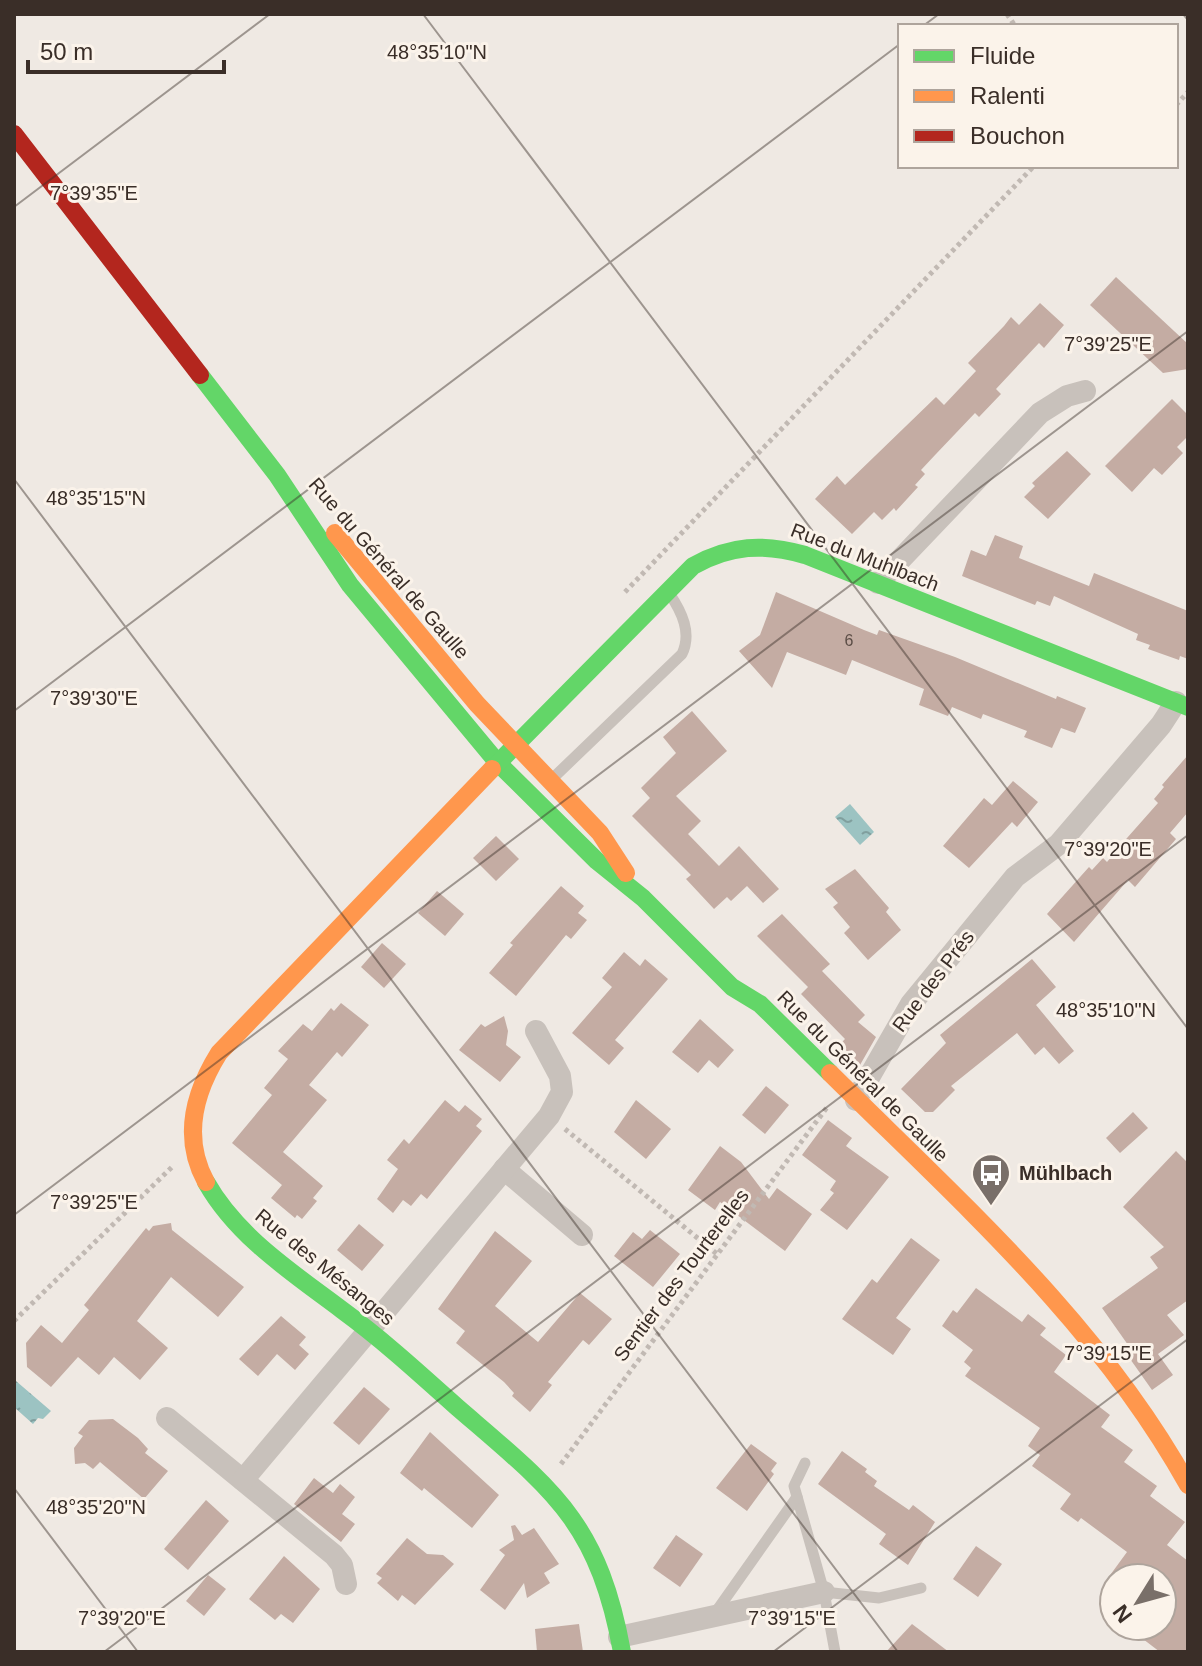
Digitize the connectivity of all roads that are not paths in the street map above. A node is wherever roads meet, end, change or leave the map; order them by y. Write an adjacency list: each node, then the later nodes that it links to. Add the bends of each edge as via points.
1 (14, 134): 3 (street)
2 (1085, 391): 4 (street, via 1040,413)
3 (277, 475): 7 (street, Rue du Général de Gaulle, via 338,536); 8 (street, Rue du Général de Gaulle, via 350,585)
4 (878, 583): 5 (street, Rue du Muhlbach, via 785,548 753,545 710,556); 6 (street, Rue du Muhlbach)
5 (668, 592): 7 (street, Rue du Muhlbach); 9 (lane, via 687,635 682,654)
6 (1185, 705): 12 (street, Rue des Prés, via 1161,725 1048,854 1015,877 911,1004)
7 (514, 746): 8 (street, Rue du Muhlbach); 9 (street, Rue du Général de Gaulle)
8 (497, 762): 10 (street, Rue du Général de Gaulle, via 597,861); 15 (street, Rue des Mésanges, via 217,1055 198,1092 193,1148 208,1187 234,1220)
9 (548, 782): 10 (street, Rue du Général de Gaulle, via 600,833)
10 (643, 898): 12 (street, Rue du Général de Gaulle)
11 (536, 1031): 13 (street, via 560,1076 562,1092 549,1116)
12 (849, 1093): 19 (street, Rue du Général de Gaulle, via 1008,1250 1111,1364)
13 (504, 1169): 14 (street); 15 (street)
14 (582, 1235)
15 (367, 1329): 18 (street); 25 (street, Rue des Mésanges, via 546,1483 593,1553 614,1607)
16 (167, 1418): 18 (street)
17 (805, 1463): 20 (lane, via 794,1486)
18 (243, 1480): 21 (street, via 334,1555)
19 (1188, 1485)
20 (797, 1497): 23 (lane); 24 (lane)
21 (346, 1584)
22 (921, 1588): 23 (lane, via 879,1598)
23 (824, 1592): 24 (street); 26 (lane)
24 (713, 1616): 25 (street)
25 (621, 1645)
26 (835, 1652)

